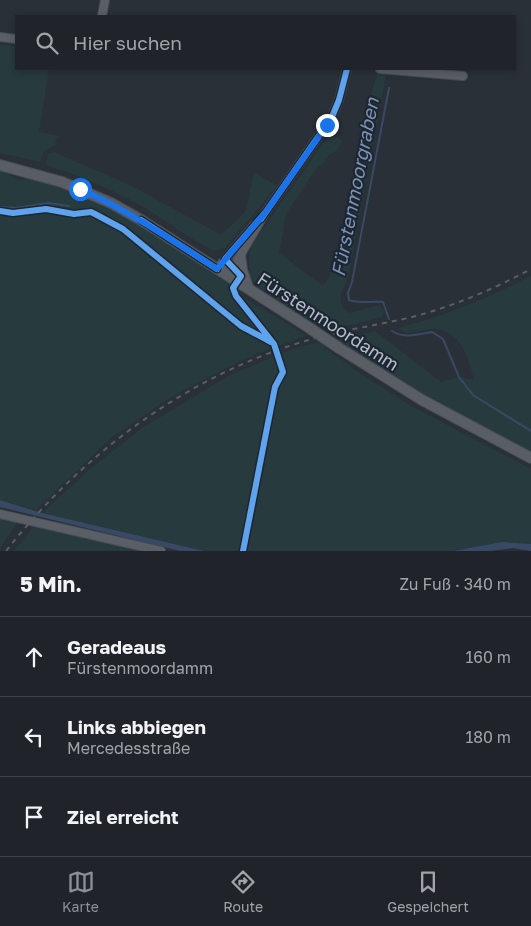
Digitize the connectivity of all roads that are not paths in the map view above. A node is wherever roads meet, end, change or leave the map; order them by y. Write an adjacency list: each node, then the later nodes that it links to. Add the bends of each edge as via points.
1 (105, 0): 2 (street)
2 (102, 15)
3 (0, 38): 4 (street)
4 (15, 39)
5 (347, 70): 9 (street, via 340,100 332,117)
6 (392, 70): 7 (street)
7 (463, 76)
8 (0, 165): 11 (main road, Fürstenmoordamm, via 62,182 111,203)
9 (265, 213): 10 (street); 11 (street)
10 (241, 254): 11 (street, via 232,268); 12 (street)
11 (217, 269): 12 (main road, Fürstenmoordamm)
12 (250, 290): 13 (main road, Fürstenmoordamm, bridge, via 422,400)
13 (531, 458)
14 (0, 514): 15 (street)
15 (161, 551)

